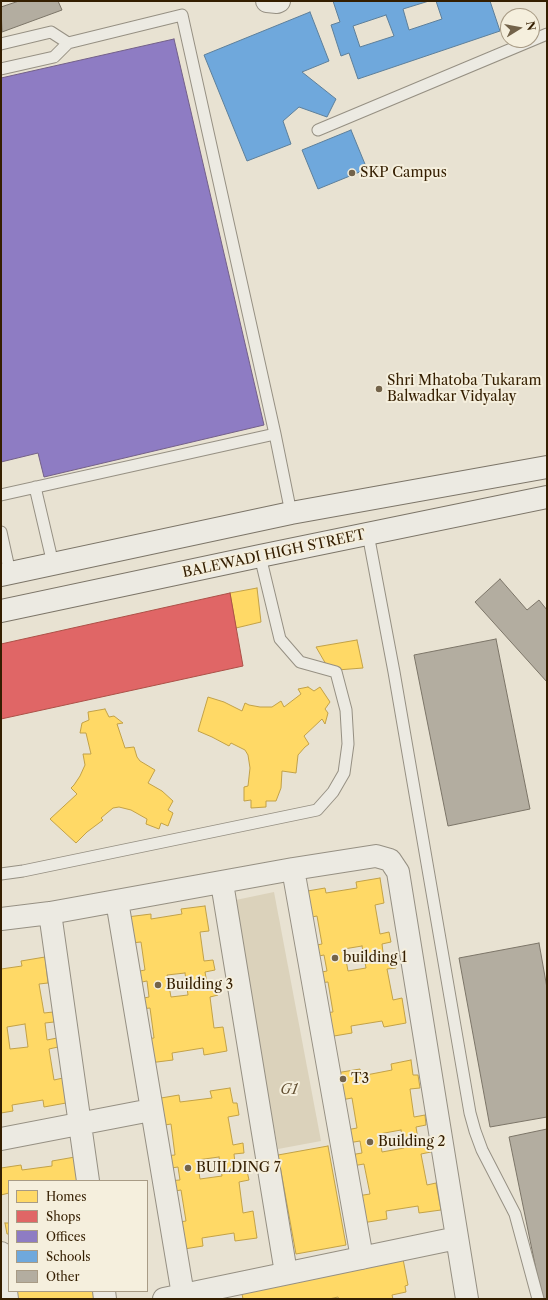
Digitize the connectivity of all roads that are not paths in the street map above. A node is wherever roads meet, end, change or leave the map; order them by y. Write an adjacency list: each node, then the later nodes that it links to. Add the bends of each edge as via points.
1 (267, 1): 2 (street)
2 (279, 1)
3 (547, 34): 7 (lane)
4 (68, 43): 5 (lane, via 51,32); 6 (lane, via 54,57); 8 (lane, via 182,15)
5 (1, 44)
6 (1, 69)
7 (318, 130)
8 (275, 434): 10 (lane); 13 (lane)
9 (547, 467): 13 (street)
10 (35, 487): 11 (lane); 17 (lane)
11 (1, 495)
12 (547, 497): 15 (street, BALEWADI HIGH STREET)
13 (291, 514): 17 (street)
14 (1, 532): 18 (lane)
15 (368, 534): 16 (street, BALEWADI HIGH STREET); 38 (lane, via 397,687 470,1113 482,1150 514,1214)
16 (260, 556): 19 (street, BALEWADI HIGH STREET); 21 (lane, via 280,640 300,662 336,672 346,710 348,744 344,773 333,792 317,810)
17 (53, 564): 18 (street)
18 (6, 574)
19 (1, 611)
20 (293, 869): 22 (street); 30 (street, via 376,856 390,860 398,872); 32 (street)
21 (1, 874)
22 (222, 883): 23 (street); 33 (street)
23 (117, 901): 24 (street); 26 (street)
24 (50, 913): 25 (street); 27 (street)
25 (1, 919)
26 (151, 1110): 27 (street); 35 (street)
27 (80, 1124): 28 (street); 29 (street)
28 (1, 1139)
29 (88, 1180)
30 (457, 1238): 32 (street); 37 (street)
31 (1, 1253): 36 (street)
32 (362, 1258): 33 (street)
33 (286, 1273): 34 (street)
34 (230, 1292): 35 (street)
35 (174, 1297)
36 (7, 1299)
37 (467, 1299)
38 (538, 1299)

